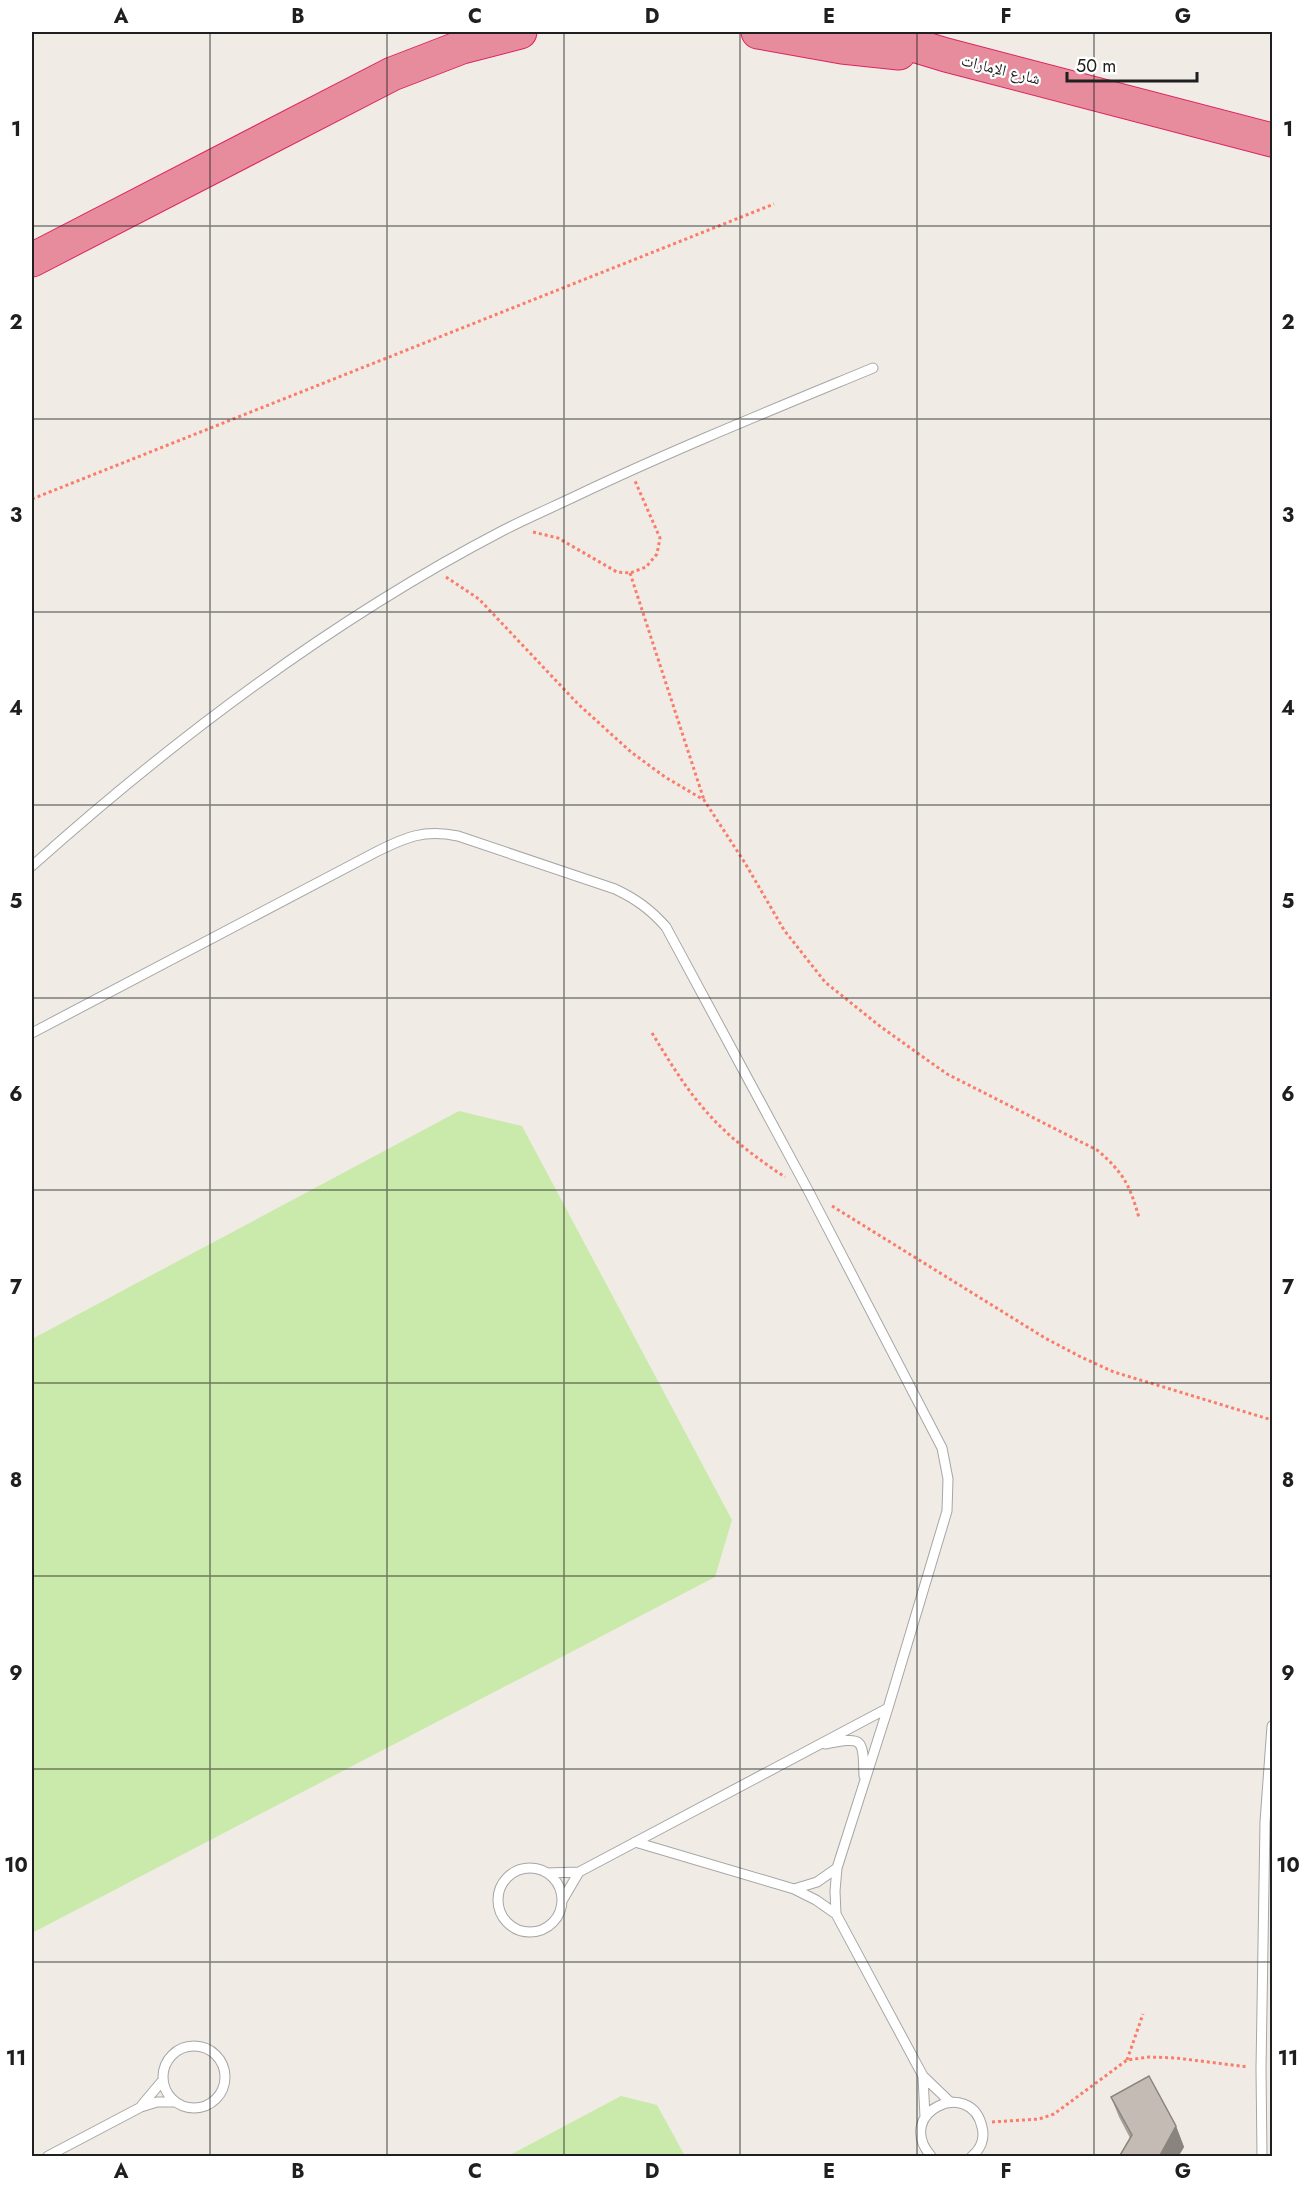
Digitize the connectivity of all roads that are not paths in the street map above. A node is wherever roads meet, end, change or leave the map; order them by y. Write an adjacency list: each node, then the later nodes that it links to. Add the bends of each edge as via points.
1 (520, 32): 6 (highway, via 462,47 392,74)
2 (758, 32): 4 (highway, via 876,51)
3 (870, 32): 4 (highway, شارع الإمارات)
4 (946, 55): 5 (highway, شارع الإمارات)
5 (1272, 140)
6 (32, 260)
7 (873, 368): 8 (lane, via 630,471 504,530 380,600 251,689 137,777)
8 (32, 866)
9 (32, 1033): 10 (lane, via 399,840 418,834 458,836 636,898 666,927 942,1448 948,1479 946,1511)
10 (888, 1708): 12 (lane); 13 (lane)
11 (1272, 1726): 30 (lane, via 1265,1822)
12 (814, 1746): 13 (lane, via 859,1742 863,1747); 14 (lane)
13 (864, 1784): 15 (lane)
14 (635, 1842): 16 (lane); 18 (lane)
15 (837, 1869): 18 (lane, via 817,1882); 20 (lane)
16 (579, 1872): 17 (lane); 19 (lane)
17 (547, 1873): 19 (lane, via 558,1885); 19 (lane, via 518,1869 502,1882 497,1901 499,1911 504,1920 530,1933 549,1927)
18 (794, 1889): 20 (lane)
19 (562, 1900)
20 (836, 1914): 21 (lane)
21 (923, 2076): 24 (lane); 26 (lane)
22 (163, 2079): 23 (lane); 23 (lane, via 168,2061 175,2053 193,2046 203,2047 224,2068 224,2088 212,2104 192,2109); 25 (lane)
23 (174, 2102): 25 (lane)
24 (950, 2102): 26 (lane, via 931,2109); 29 (lane, via 969,2107 982,2124 982,2143)
25 (141, 2107): 27 (lane)
26 (925, 2117): 28 (lane, via 921,2137)
27 (48, 2157)
28 (931, 2157)
29 (972, 2157)
30 (1262, 2157)

